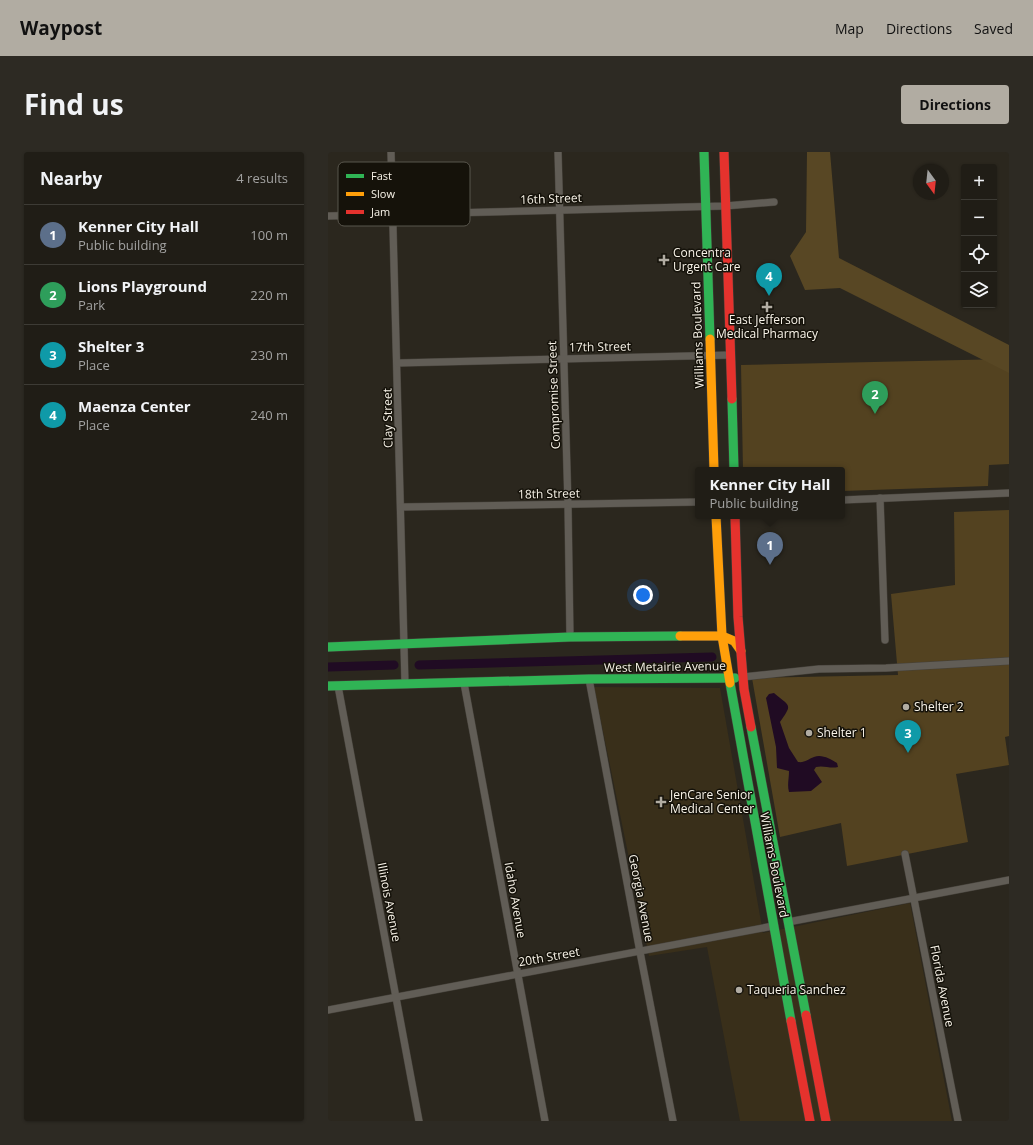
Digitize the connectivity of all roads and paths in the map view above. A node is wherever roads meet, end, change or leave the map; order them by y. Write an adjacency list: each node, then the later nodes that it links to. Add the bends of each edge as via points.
1 (391, 152): 5 (street, Clay Street)
2 (558, 152): 9 (street, Compromise Street)
3 (704, 152): 7 (main road, Williams Boulevard)
4 (724, 152): 8 (main road)
5 (391, 162)
6 (774, 202): 8 (street, 16th Street)
7 (706, 206): 8 (street, 16th Street); 9 (street, 16th Street); 14 (main road, Williams Boulevard)
8 (725, 206): 15 (main road)
9 (560, 210): 10 (street, 16th Street); 16 (street, Compromise Street)
10 (470, 212)
11 (328, 216): 12 (street, 16th Street)
12 (338, 216)
13 (392, 226): 17 (street, Clay Street)
14 (710, 355): 15 (street, 17th Street); 16 (street, 17th Street); 18 (main road, Williams Boulevard)
15 (731, 355): 19 (main road)
16 (564, 359): 17 (street, 17th Street); 24 (street, Compromise Street)
17 (398, 362): 25 (street, Clay Street)
18 (714, 467)
19 (734, 467)
20 (1009, 493): 21 (street)
21 (880, 498): 22 (street); 32 (street)
22 (845, 500)
23 (695, 502): 24 (street, 18th Street)
24 (568, 505): 25 (street, 18th Street); 31 (street, Compromise Street)
25 (401, 507): 33 (street, Clay Street)
26 (716, 519): 29 (main road, Williams Boulevard)
27 (735, 519): 28 (main road, Williams Boulevard)
28 (736, 549): 29 (main road); 35 (main road, Williams Boulevard)
29 (718, 551): 30 (main road, Williams Boulevard)
30 (722, 636): 31 (main road); 35 (main road, via 734,641); 38 (main road, Williams Boulevard)
31 (570, 637): 33 (main road)
32 (885, 640)
33 (405, 645): 34 (main road); 41 (street, Clay Street)
34 (328, 647)
35 (741, 651): 37 (main road, Williams Boulevard)
36 (1009, 661): 37 (street, West Metairie Avenue, via 819,669)
37 (743, 677): 38 (main road, West Metairie Avenue); 48 (main road, Williams Boulevard)
38 (728, 678): 39 (main road, West Metairie Avenue); 46 (main road, Williams Boulevard)
39 (589, 679): 40 (main road, West Metairie Avenue); 50 (street, Georgia Avenue)
40 (464, 683): 41 (main road, West Metairie Avenue); 52 (street, Idaho Avenue)
41 (405, 684): 43 (main road, West Metairie Avenue)
42 (328, 686): 43 (main road, West Metairie Avenue)
43 (338, 686): 53 (street, Illinois Avenue)
44 (905, 854): 47 (street, Florida Avenue)
45 (1009, 880): 47 (street)
46 (765, 882): 48 (main road, via 774,891 778,910); 49 (main road, Williams Boulevard)
47 (914, 898): 48 (street); 60 (street, Florida Avenue)
48 (788, 922): 51 (main road, Williams Boulevard)
49 (774, 926): 50 (street, 20th Street); 51 (main road, via 780,928 786,945); 58 (main road, Williams Boulevard)
50 (640, 952): 52 (street, 20th Street); 57 (street, Georgia Avenue)
51 (793, 952): 59 (main road, Williams Boulevard)
52 (518, 974): 53 (street, 20th Street); 56 (street, Idaho Avenue)
53 (396, 997): 54 (street, 20th Street); 55 (street, Illinois Avenue)
54 (328, 1010)
55 (419, 1121)
56 (545, 1121)
57 (674, 1121)
58 (810, 1121)
59 (826, 1121)
60 (958, 1121)

